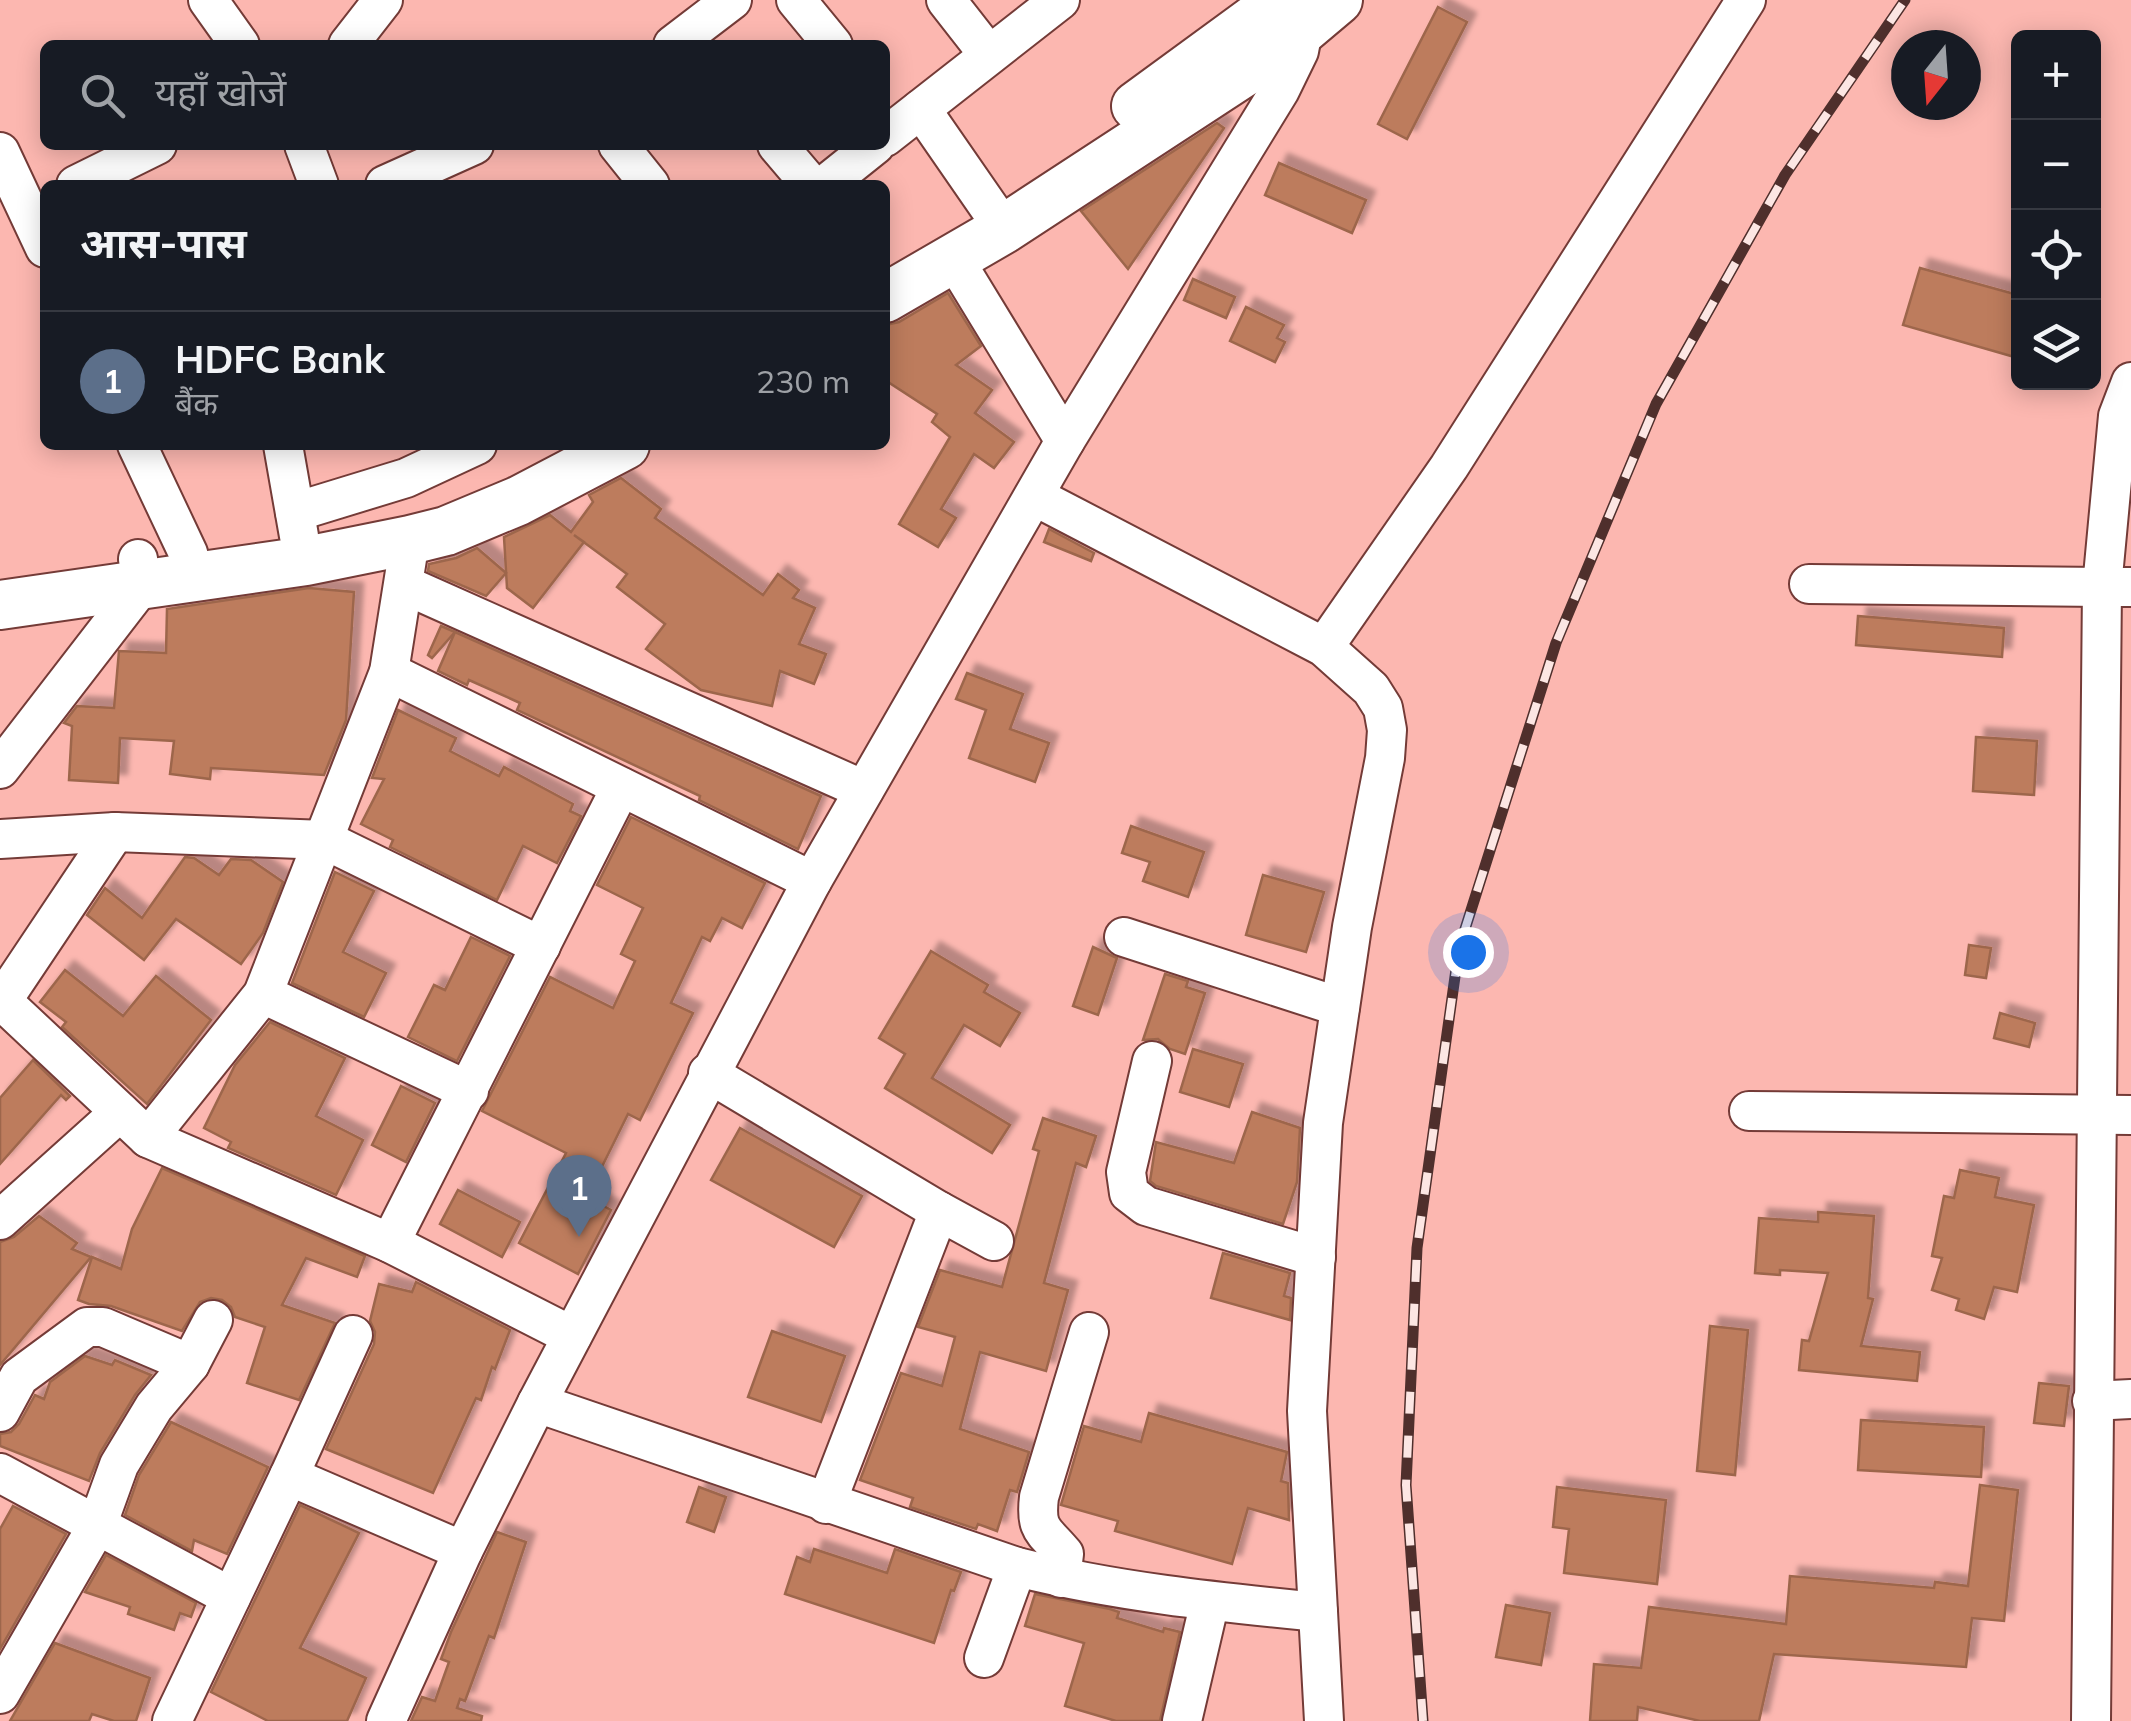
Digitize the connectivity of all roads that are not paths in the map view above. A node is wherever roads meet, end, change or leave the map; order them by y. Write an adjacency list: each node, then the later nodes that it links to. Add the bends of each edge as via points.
1 (208, 0): 9 (street)
2 (383, 0): 10 (street)
3 (732, 0): 11 (street)
4 (796, 0): 12 (street)
5 (946, 0): 14 (street)
6 (1060, 0): 14 (street)
7 (1746, 0): 51 (street, via 1449,467)
8 (1305, 8): 13 (main road); 15 (street, via 1291,69)
9 (236, 40)
10 (352, 40)
11 (686, 40)
12 (829, 40)
13 (1247, 49): 15 (street); 31 (main road)
14 (990, 55): 16 (street)
15 (1261, 121): 36 (street)
16 (893, 125): 31 (street)
17 (147, 150): 24 (street)
18 (306, 150): 25 (street)
19 (463, 150): 26 (street)
20 (622, 150): 27 (street)
21 (781, 150): 28 (street)
22 (864, 150): 29 (street)
23 (0, 152): 30 (street)
24 (86, 180)
25 (317, 180)
26 (396, 180)
27 (646, 180)
28 (806, 180)
29 (830, 180)
30 (36, 204)
31 (997, 218): 32 (main road); 33 (main road)
32 (954, 259): 34 (main road); 36 (street)
33 (890, 273)
34 (890, 295)
35 (2131, 382): 49 (street, via 2118,416)
36 (1065, 442): 42 (street)
37 (139, 450): 45 (street)
38 (283, 450): 43 (street)
39 (466, 450): 43 (street)
40 (578, 450): 43 (main road, via 439,511)
41 (615, 450): 44 (main road, via 446,531)
42 (1034, 496): 51 (street); 56 (street)
43 (298, 527): 45 (main road)
44 (408, 562): 45 (main road); 52 (street); 56 (street)
45 (191, 565): 46 (main road)
46 (140, 572): 47 (main road); 50 (main road); 53 (street)
47 (0, 574)
48 (1809, 584): 49 (street)
49 (2117, 587): 54 (street)
50 (0, 605)
51 (1324, 647): 66 (street, via 1371,689 1387,730)
52 (389, 672): 55 (street); 59 (street)
53 (0, 769)
54 (2115, 783): 61 (street)
55 (621, 787): 60 (street); 63 (street)
56 (864, 790): 60 (street)
57 (115, 832): 58 (street); 59 (street); 65 (street)
58 (0, 839)
59 (325, 840): 63 (street); 64 (street)
60 (812, 880): 68 (street)
61 (2114, 935): 72 (street)
62 (1124, 937): 66 (street)
63 (541, 946): 69 (street)
64 (263, 994): 69 (street); 73 (street)
65 (1, 1000): 71 (street)
66 (1340, 1007): 78 (street, via 1323,1123)
67 (1152, 1061): 78 (street, via 1126,1172 1129,1193 1146,1206)
68 (708, 1074): 74 (street); 82 (street)
69 (469, 1090): 77 (street)
70 (1748, 1111): 72 (street)
71 (120, 1112): 73 (street); 75 (street)
72 (2113, 1115): 85 (street)
73 (148, 1138): 77 (street)
74 (939, 1211): 76 (street); 90 (street)
75 (0, 1220)
76 (994, 1241)
77 (390, 1243): 82 (street)
78 (1316, 1257): 97 (street, via 1307,1411)
79 (213, 1320): 83 (street)
80 (1090, 1332): 94 (street, via 1038,1496 1040,1530 1064,1554)
81 (353, 1334): 89 (street)
82 (572, 1336): 86 (street)
83 (190, 1364): 87 (street, via 103,1327 87,1327 18,1378); 91 (street, via 119,1464)
84 (2131, 1399): 85 (street)
85 (2092, 1401): 104 (street)
86 (537, 1403): 90 (street); 92 (street)
87 (0, 1412)
88 (0, 1473): 91 (street)
89 (288, 1476): 92 (street); 95 (street)
90 (826, 1504): 93 (street)
91 (97, 1526): 95 (street); 99 (street)
92 (464, 1551): 101 (street)
93 (1017, 1568): 94 (street); 98 (street)
94 (1061, 1578): 96 (street)
95 (231, 1598): 100 (street)
96 (1210, 1601): 97 (street); 102 (street)
97 (1318, 1612): 103 (street)
98 (984, 1658)
99 (0, 1694)
100 (172, 1721)
101 (386, 1721)
102 (1182, 1721)
103 (1324, 1721)
104 (2090, 1721)

